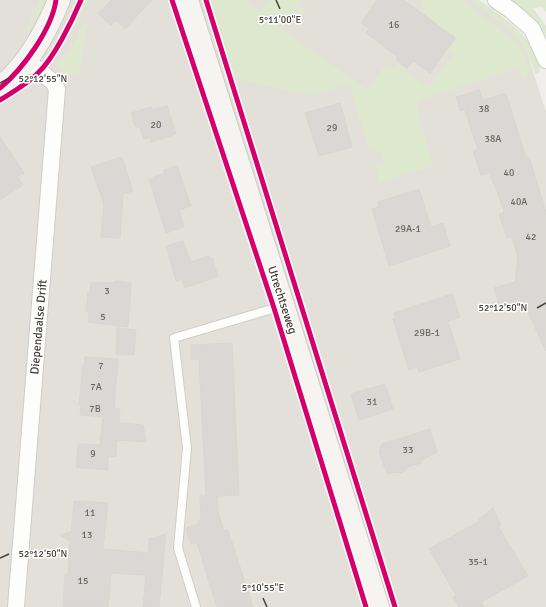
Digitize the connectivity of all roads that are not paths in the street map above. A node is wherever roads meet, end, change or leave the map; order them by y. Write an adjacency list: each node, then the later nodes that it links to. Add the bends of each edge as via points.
1 (60, 0): 4 (main road)
2 (187, 0): 7 (main road, Utrechtseweg)
3 (496, 0): 5 (street, via 532,29)
4 (26, 60): 6 (main road); 8 (street, Diependaalse Drift, via 54,82 57,89)
5 (546, 60)
6 (0, 88)
7 (284, 305): 9 (lane, via 174,338 186,448 178,548); 10 (main road, Utrechtseweg)
8 (16, 607)
9 (196, 607)
10 (378, 607)

